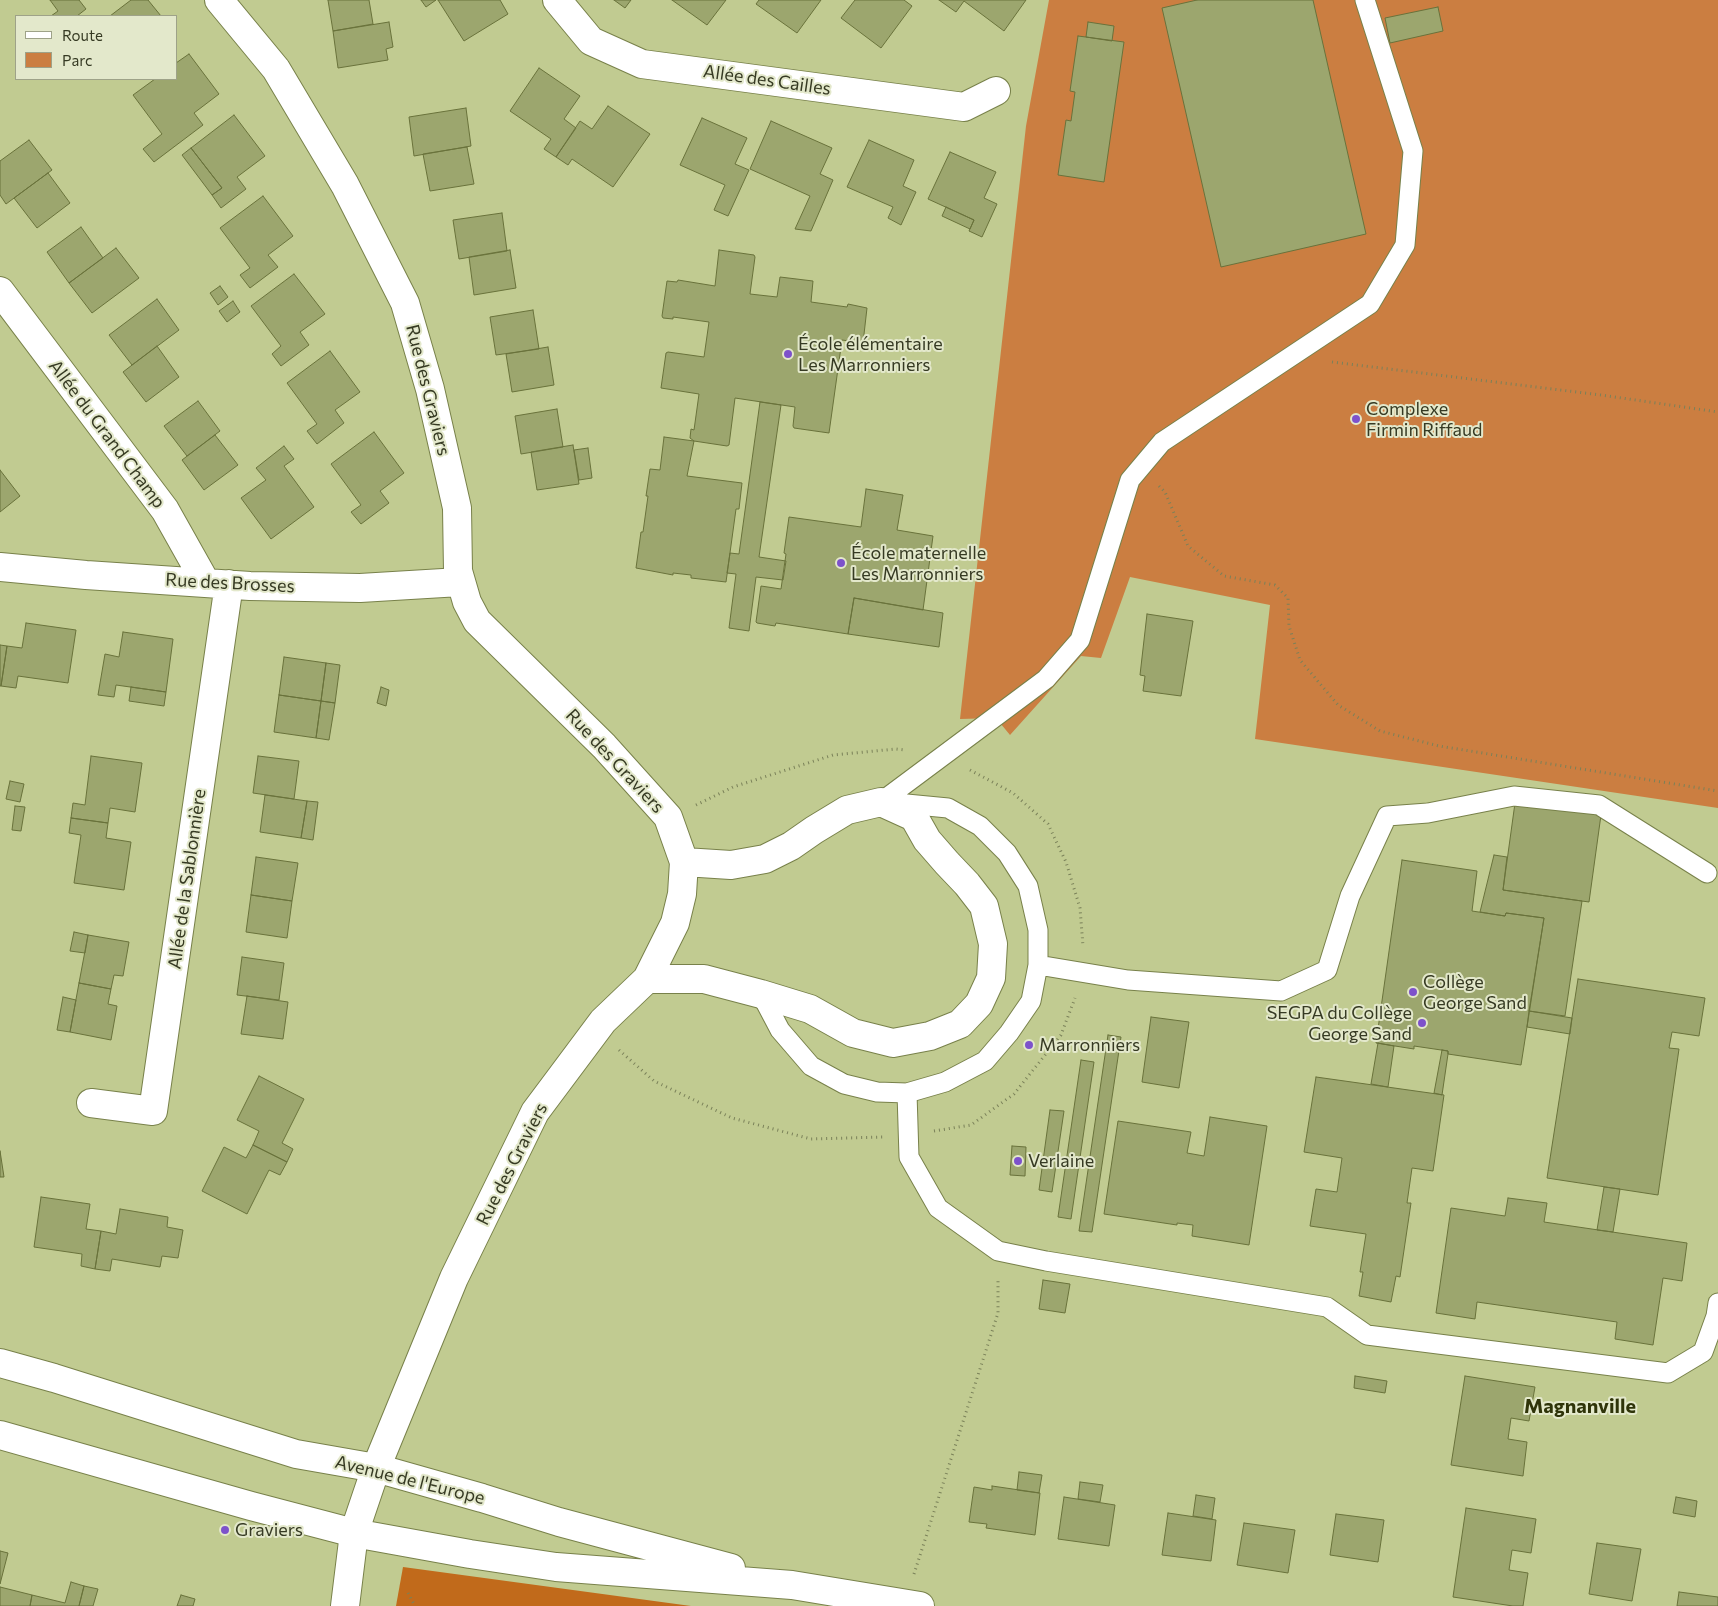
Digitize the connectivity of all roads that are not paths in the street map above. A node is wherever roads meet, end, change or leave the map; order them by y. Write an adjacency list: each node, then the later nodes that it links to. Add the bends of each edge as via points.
1 (219, 0): 7 (street, Rue des Graviers, via 276,69 345,185 405,303 430,389 457,508)
2 (557, 0): 4 (street, Allée des Cailles, via 591,41 642,64 964,107)
3 (1365, 0): 9 (lane, via 1413,150 1405,245 1370,304 1162,442 1130,480 1080,640 1046,679)
4 (996, 91)
5 (0, 291): 8 (street, Allée du Grand Champ, via 166,510)
6 (0, 567): 8 (street, Rue des Brosses)
7 (460, 582): 8 (street, Rue des Brosses, via 360,588); 10 (street, Rue des Graviers, via 477,621 604,746 668,817)
8 (217, 584): 16 (street, Allée de la Sablonnière, via 153,1111)
9 (881, 802): 10 (street, via 847,810 765,859 731,865); 12 (lane, via 948,808 980,826 1008,853 1028,886 1038,930); 14 (street, via 914,817 927,840 984,906 993,944 992,970 979,1004 960,1024 930,1036 893,1043 853,1033 810,1009)
10 (684, 862): 13 (street, Rue des Graviers, via 682,894 674,923)
11 (1707, 873): 12 (lane, via 1599,805 1514,796 1428,813 1387,816 1350,896 1327,970 1281,991 1128,980)
12 (1038, 965): 15 (lane, via 1031,1001 985,1061 945,1082)
13 (647, 979): 14 (street, via 704,979); 20 (street, Rue des Graviers, via 602,1021 535,1112 454,1278)
14 (761, 994): 15 (lane, via 780,1030 811,1066 844,1084 877,1092)
15 (907, 1094): 17 (lane, via 909,1156 938,1208 998,1251 1328,1307 1367,1335 1668,1374 1703,1352)
16 (90, 1103)
17 (1718, 1303)
18 (0, 1363): 20 (street, Avenue de l'Europe, via 296,1454)
19 (0, 1435): 21 (street, Avenue de l'Europe)
20 (376, 1468): 21 (street, Rue des Graviers); 22 (street, Avenue de l'Europe)
21 (354, 1533): 22 (street, Avenue de l'Europe, via 556,1567); 23 (street, Rue des Graviers)
22 (792, 1585): 24 (street, Avenue de l'Europe)
23 (345, 1606)
24 (920, 1606)

